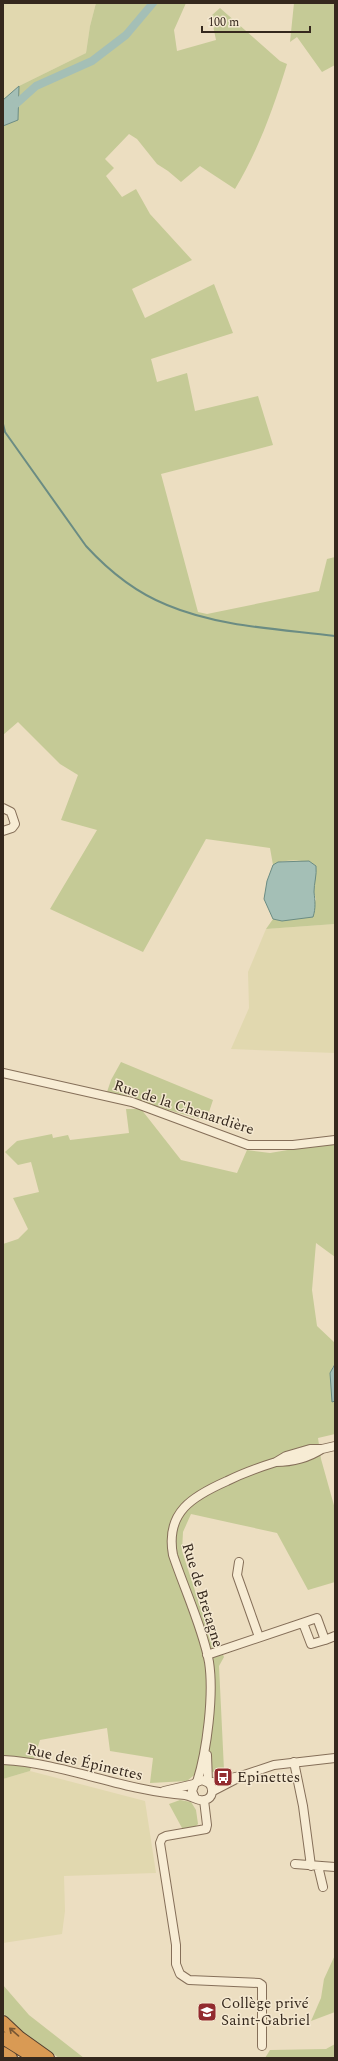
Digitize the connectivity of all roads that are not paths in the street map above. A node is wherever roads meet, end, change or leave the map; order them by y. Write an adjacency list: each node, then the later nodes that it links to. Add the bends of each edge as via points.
1 (3, 808): 2 (street, via 12,812 15,824)
2 (3, 831)
3 (3, 1073): 4 (street, Rue de la Chenardière, via 132,1102 248,1145 293,1145)
4 (335, 1140)
5 (335, 1446): 11 (street, Rue de Bretagne, via 286,1456 198,1495 183,1508 174,1524 173,1555)
6 (239, 1562): 9 (street, via 237,1575)
7 (303, 1623): 9 (street); 10 (street, via 311,1644); 10 (street, via 317,1618)
8 (335, 1636): 10 (street)
9 (259, 1638): 11 (street)
10 (325, 1640)
11 (207, 1655): 12 (street, Rue de Bretagne, via 210,1683)
12 (205, 1750): 16 (street, Rue de Bretagne); 17 (street, Rue de Bretagne)
13 (335, 1758): 15 (street)
14 (3, 1760): 18 (street, Rue des Épinettes, via 31,1762)
15 (294, 1762): 17 (street, via 274,1765); 22 (street)
16 (195, 1783): 17 (street, via 202,1780); 18 (street, Rue des Épinettes); 19 (street, via 192,1791)
17 (210, 1785): 20 (street, via 211,1796)
18 (161, 1792): 19 (street, Rue des Épinettes)
19 (195, 1798): 20 (street)
20 (204, 1800): 27 (street, via 206,1829 166,1836 160,1843 176,1945 176,1964 180,1974 189,1980 262,1985)
21 (295, 1864): 22 (street)
22 (314, 1866): 23 (street); 24 (street)
23 (335, 1867)
24 (323, 1887)
25 (3, 2022): 31 (highway, one-way to 25)
26 (3, 2038): 30 (highway)
27 (262, 2046)
28 (3, 2053): 29 (highway)
29 (11, 2058)
30 (35, 2058)
31 (48, 2058)

